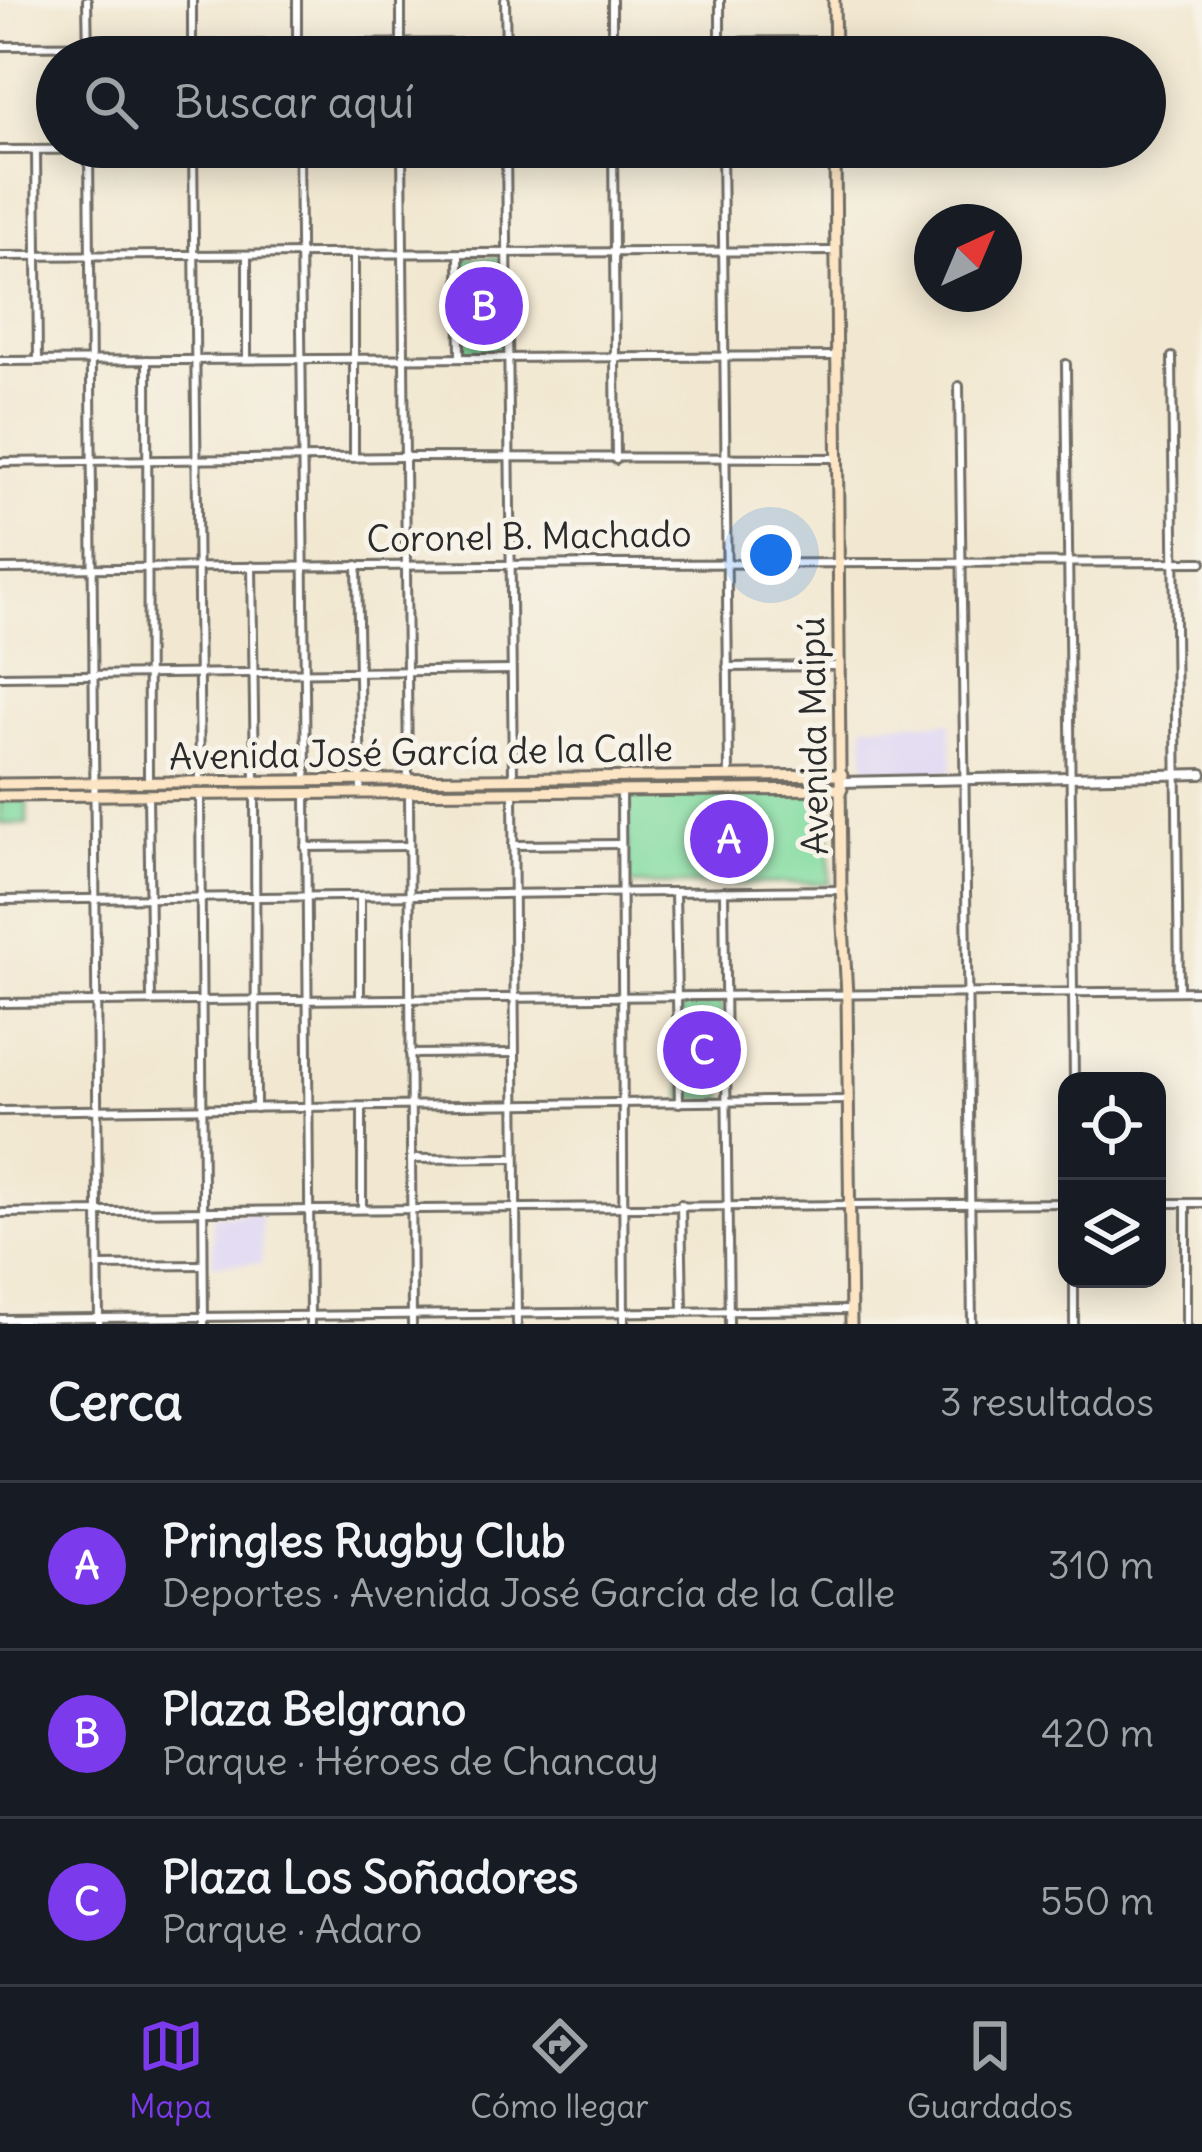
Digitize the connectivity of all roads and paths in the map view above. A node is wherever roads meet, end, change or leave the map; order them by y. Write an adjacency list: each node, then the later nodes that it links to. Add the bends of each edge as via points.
1 (87, 0): 9 (street)
2 (192, 0): 10 (street)
3 (297, 0): 11 (street)
4 (400, 0): 12 (street)
5 (505, 0): 13 (street)
6 (612, 0): 14 (street)
7 (720, 0): 15 (street)
8 (834, 0): 16 (main road)
9 (88, 36)
10 (192, 36)
11 (297, 36)
12 (401, 36)
13 (506, 36)
14 (612, 36)
15 (720, 36)
16 (835, 36)
17 (0, 46): 18 (street)
18 (36, 46)
19 (0, 150): 20 (street)
20 (36, 151)
21 (36, 168): 40 (street)
22 (88, 168): 42 (street)
23 (193, 168): 41 (street)
24 (298, 168): 38 (street)
25 (402, 168): 34 (street)
26 (506, 168): 36 (street)
27 (614, 168): 31 (street)
28 (722, 168): 32 (street)
29 (836, 168): 30 (main road, Avenida Maipú)
30 (836, 251): 32 (street); 44 (main road, Avenida Maipú)
31 (614, 252): 32 (street); 36 (street); 45 (street)
32 (723, 252): 43 (street)
33 (354, 254): 34 (street); 38 (street); 51 (street)
34 (403, 254): 35 (street); 52 (street)
35 (459, 254): 36 (street); 48 (street)
36 (506, 254): 49 (street)
37 (247, 255): 38 (street); 41 (street); 50 (street)
38 (300, 255): 47 (street)
39 (0, 256): 40 (street)
40 (37, 256): 42 (street); 56 (street)
41 (194, 256): 42 (street); 54 (street)
42 (90, 257): 57 (street)
43 (724, 356): 44 (street); 45 (street); 64 (street)
44 (837, 356): 65 (main road, Avenida Maipú)
45 (616, 357): 49 (street); 68 (street)
46 (1172, 357): 72 (street)
47 (301, 358): 50 (street); 51 (street); 61 (street)
48 (460, 358): 49 (street); 52 (street)
49 (508, 358): 63 (street)
50 (247, 359): 54 (street)
51 (356, 359): 52 (street); 62 (street)
52 (404, 359): 60 (street)
53 (148, 360): 54 (street); 57 (street); 66 (street)
54 (195, 360): 67 (street)
55 (0, 361): 56 (street)
56 (38, 361): 57 (street)
57 (91, 361): 69 (street)
58 (1066, 364): 76 (street)
59 (959, 386): 78 (street)
60 (404, 457): 62 (street); 63 (street); 77 (street)
61 (302, 458): 62 (street); 67 (street); 81 (street)
62 (354, 458)
63 (509, 458): 68 (street); 74 (street)
64 (724, 458): 65 (street); 68 (street); 71 (street)
65 (837, 458): 75 (main road, Avenida Maipú)
66 (148, 460): 67 (street); 69 (street); 84 (street)
67 (196, 460): 82 (street)
68 (616, 460)
69 (92, 461): 70 (street); 83 (street)
70 (0, 462)
71 (726, 560): 74 (street, Coronel B. Machado); 75 (street, Coronel B. Machado); 87 (street)
72 (1174, 562): 73 (street, Coronel B. Machado); 76 (street, Coronel B. Machado); 97 (street)
73 (1202, 562)
74 (510, 563): 77 (street, Coronel B. Machado); 88 (street)
75 (838, 563): 78 (street, Coronel B. Machado); 86 (main road, Avenida Maipú)
76 (1070, 563): 78 (street, Coronel B. Machado); 100 (street)
77 (405, 564): 79 (street, Coronel B. Machado); 90 (street)
78 (963, 564): 101 (street)
79 (357, 565): 81 (street, Coronel B. Machado); 89 (street)
80 (252, 566): 81 (street, Coronel B. Machado); 82 (street, Coronel B. Machado); 92 (street)
81 (303, 566): 91 (street)
82 (197, 567): 84 (street, Coronel B. Machado); 94 (street)
83 (92, 568): 84 (street, Coronel B. Machado); 85 (street, Coronel B. Machado); 95 (street)
84 (148, 568): 93 (street)
85 (0, 569)
86 (840, 666): 87 (street); 102 (main road, Avenida Maipú)
87 (728, 667): 99 (street)
88 (511, 670): 90 (street); 104 (street)
89 (357, 671): 90 (street); 91 (street); 107 (street)
90 (406, 671): 108 (street)
91 (304, 672): 92 (street); 106 (street)
92 (253, 673): 94 (street); 105 (street)
93 (148, 674): 94 (street); 95 (street); 110 (street)
94 (198, 674): 109 (street)
95 (94, 675): 96 (street); 111 (street)
96 (0, 676)
97 (1178, 774): 98 (street, Avenida José García de la Calle); 100 (street, Avenida José García de la Calle); 131 (street)
98 (1202, 774)
99 (729, 776): 102 (main road, Avenida José García de la Calle); 104 (main road, Avenida José García de la Calle)
100 (1070, 777): 101 (street, Avenida José García de la Calle); 133 (street)
101 (967, 779): 102 (street, Avenida José García de la Calle); 134 (street)
102 (842, 782): 112 (main road, Avenida José García de la Calle); 118 (main road, Avenida Maipú)
103 (0, 784): 111 (main road, Avenida José García de la Calle)
104 (513, 784): 108 (main road, Avenida José García de la Calle); 112 (main road, Avenida José García de la Calle); 115 (street)
105 (255, 786): 106 (main road, Avenida José García de la Calle); 109 (main road, Avenida José García de la Calle); 125 (street)
106 (306, 786): 107 (main road, Avenida José García de la Calle); 117 (street)
107 (361, 786): 108 (main road, Avenida José García de la Calle)
108 (408, 786): 116 (street)
109 (200, 787): 110 (main road, Avenida José García de la Calle); 128 (street)
110 (148, 788): 111 (main road, Avenida José García de la Calle); 127 (street)
111 (96, 789): 113 (main road, Avenida José García de la Calle); 129 (street)
112 (621, 790): 114 (street)
113 (0, 796)
114 (620, 844): 115 (street); 120 (street)
115 (513, 845): 122 (street)
116 (408, 846): 117 (street); 123 (street)
117 (305, 847): 126 (street)
118 (842, 890): 119 (street); 135 (main road, Avenida Maipú)
119 (724, 891): 121 (street); 137 (street)
120 (620, 892): 121 (street); 122 (street); 138 (street)
121 (675, 892): 136 (street)
122 (514, 894): 123 (street); 139 (street)
123 (408, 895): 124 (street); 141 (street)
124 (360, 896): 126 (street); 140 (street)
125 (256, 897): 126 (street); 128 (street); 142 (street)
126 (306, 897): 143 (street)
127 (150, 898): 128 (street); 129 (street); 144 (street)
128 (200, 898): 145 (street)
129 (95, 899): 130 (street); 146 (street)
130 (0, 900)
131 (1179, 991): 132 (street); 133 (street)
132 (1202, 991)
133 (1075, 992): 134 (street); 150 (street)
134 (970, 993): 135 (street); 166 (street)
135 (847, 994): 137 (street); 151 (main road, Avenida Maipú)
136 (676, 996): 137 (street); 138 (street); 154 (street)
137 (725, 996): 152 (street)
138 (622, 997): 139 (street); 153 (street)
139 (516, 998): 141 (street); 148 (street)
140 (360, 999): 141 (street); 143 (street)
141 (409, 999): 149 (street)
142 (256, 1000): 143 (street); 145 (street); 159 (street)
143 (307, 1000): 157 (street)
144 (151, 1001): 145 (street); 146 (street)
145 (201, 1001): 160 (street)
146 (96, 1002): 147 (street); 161 (street)
147 (0, 1003)
148 (515, 1053): 149 (street); 155 (street)
149 (410, 1054): 156 (street)
150 (1074, 1072)
151 (847, 1100): 152 (street); 165 (main road, Avenida Maipú)
152 (727, 1102): 154 (street); 168 (street)
153 (622, 1103): 154 (street); 155 (street); 173 (street)
154 (679, 1103)
155 (514, 1105): 156 (street); 163 (street)
156 (410, 1106): 158 (street); 164 (street)
157 (308, 1107): 158 (street); 159 (street); 177 (street)
158 (362, 1107): 175 (street)
159 (256, 1108): 160 (street)
160 (202, 1109): 161 (street); 178 (street)
161 (98, 1110): 162 (street); 179 (street)
162 (0, 1111)
163 (515, 1158): 164 (street); 174 (street)
164 (410, 1159): 176 (street)
165 (848, 1202): 166 (street); 168 (street); 186 (main road, Avenida Maipú)
166 (972, 1202): 169 (street); 199 (street)
167 (1202, 1202): 171 (street)
168 (728, 1203): 172 (street); 185 (street)
169 (1058, 1203)
170 (1166, 1203): 171 (street)
171 (1186, 1203): 201 (street)
172 (681, 1204): 173 (street); 184 (street)
173 (623, 1205): 174 (street); 187 (street)
174 (515, 1206): 176 (street); 188 (street)
175 (362, 1208): 176 (street); 177 (street)
176 (411, 1208): 189 (street)
177 (309, 1209): 178 (street); 192 (street)
178 (202, 1210): 179 (street); 181 (street)
179 (98, 1211): 180 (street); 182 (street)
180 (0, 1213)
181 (203, 1265): 182 (street); 191 (street)
182 (99, 1266): 193 (street)
183 (1074, 1288): 200 (street)
184 (682, 1310): 185 (street); 187 (street)
185 (728, 1310): 186 (street); 197 (street)
186 (850, 1310): 198 (main road, Avenida Maipú)
187 (624, 1311): 188 (street); 196 (street)
188 (517, 1312): 189 (street); 195 (street)
189 (412, 1314): 192 (street); 194 (street)
190 (0, 1319): 193 (street)
191 (204, 1320): 192 (street); 193 (street)
192 (310, 1320)
193 (99, 1321)
194 (412, 1324)
195 (517, 1324)
196 (624, 1324)
197 (728, 1324)
198 (850, 1324)
199 (972, 1324)
200 (1074, 1324)
201 (1186, 1324)

